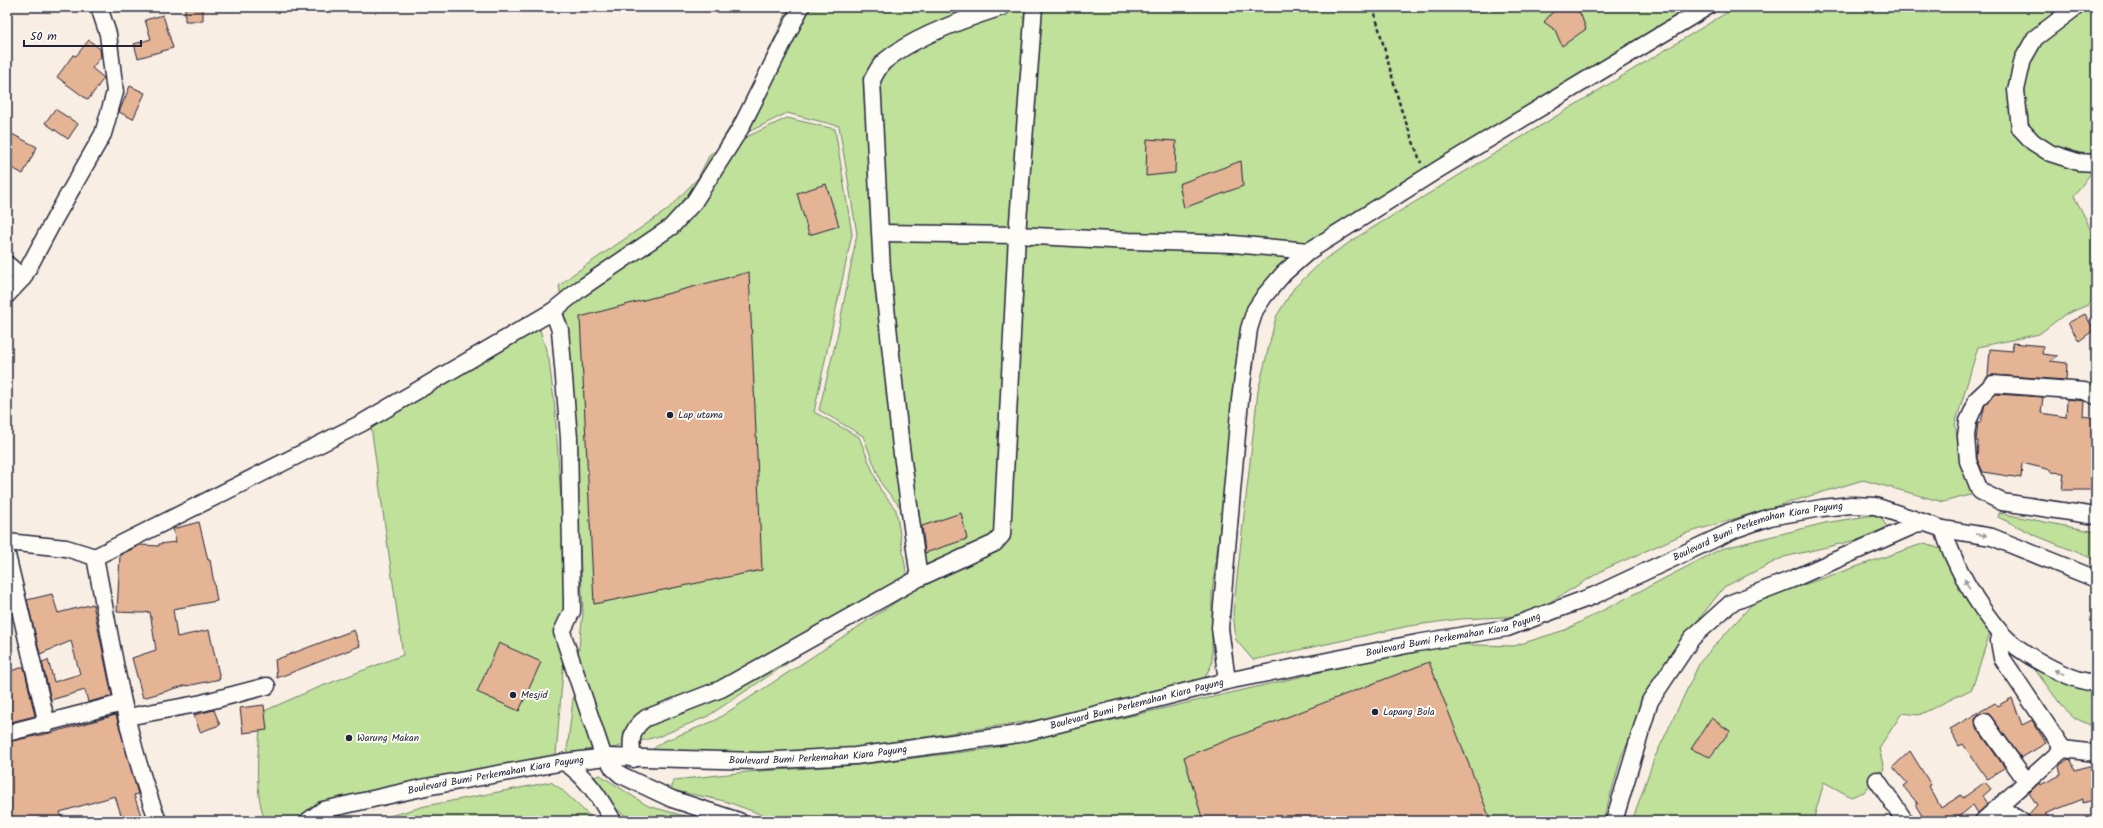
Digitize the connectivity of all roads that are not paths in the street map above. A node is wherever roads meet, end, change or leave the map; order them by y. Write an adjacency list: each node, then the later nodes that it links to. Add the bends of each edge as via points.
1 (99, 7): 12 (street, via 108,34 115,92 103,134)
2 (801, 7): 14 (street, via 740,129 694,202 671,227 580,289)
3 (1002, 7): 8 (street, via 916,41 885,60 872,80)
4 (1034, 7): 9 (street)
5 (1707, 7): 10 (street, via 1427,176)
6 (2076, 7): 7 (street, via 2035,38 2023,59 2016,90 2020,128 2033,142 2050,153 2078,162)
7 (2096, 163)
8 (881, 233): 9 (street); 22 (street, via 882,270 900,439)
9 (1018, 235): 10 (street, via 1248,244); 22 (street, via 1002,536 995,543)
10 (1309, 251): 25 (street, via 1284,273 1266,295 1255,310 1249,329 1240,400 1220,628)
11 (7, 264): 12 (street)
12 (23, 278): 13 (street)
13 (7, 295)
14 (553, 311): 21 (street, via 362,423); 34 (street, via 560,330 570,438 572,611 564,626 563,638)
15 (2096, 396): 16 (street, via 2084,391 1992,384 1977,399 1968,421 1966,436 1968,461 1980,491 2002,502)
16 (2096, 516)
17 (1922, 522): 18 (street, Boulevard Bumi Perkemahan Kiara Payung); 25 (street, Boulevard Bumi Perkemahan Kiara Payung, via 1875,506 1851,505 1770,517 1736,529 1593,596 1507,628 1417,643); 44 (street, via 1731,603 1692,638 1650,701)
18 (1943, 530): 23 (street, Boulevard Bumi Perkemahan Kiara Payung, one-way to 23, via 1992,537); 24 (street, one-way to 18, via 1970,589 1950,552)
19 (7, 542): 21 (street, via 66,548)
20 (7, 555): 30 (street)
21 (95, 557): 28 (street)
22 (919, 578): 35 (street, via 720,689 646,718 638,724 630,741)
23 (2096, 579)
24 (2001, 632): 26 (street, one-way to 24, via 2088,683 2058,672 2034,658); 32 (street, via 1999,645 2002,658)
25 (1227, 681): 35 (street, Boulevard Bumi Perkemahan Kiara Payung, via 1019,734 863,755 759,761)
26 (2096, 683)
27 (267, 686): 28 (street, via 202,702)
28 (125, 710): 30 (street); 40 (street, via 146,792)
29 (1984, 722): 38 (street)
30 (47, 724): 31 (street)
31 (7, 733)
32 (2063, 749): 33 (street); 38 (street)
33 (2096, 753)
34 (606, 758): 35 (street, Boulevard Bumi Perkemahan Kiara Payung); 36 (street, Boulevard Bumi Perkemahan Kiara Payung); 43 (street, via 621,775 672,799)
35 (633, 759)
36 (564, 762): 41 (street, Boulevard Bumi Perkemahan Kiara Payung, via 426,787 323,810); 42 (street, via 576,770 592,787)
37 (1877, 780): 45 (street)
38 (2027, 782): 39 (street)
39 (1999, 807): 46 (street); 47 (street)
40 (158, 821)
41 (308, 821)
42 (612, 821)
43 (739, 821)
44 (1614, 821)
45 (1905, 821)
46 (1983, 821)
47 (2021, 821)

